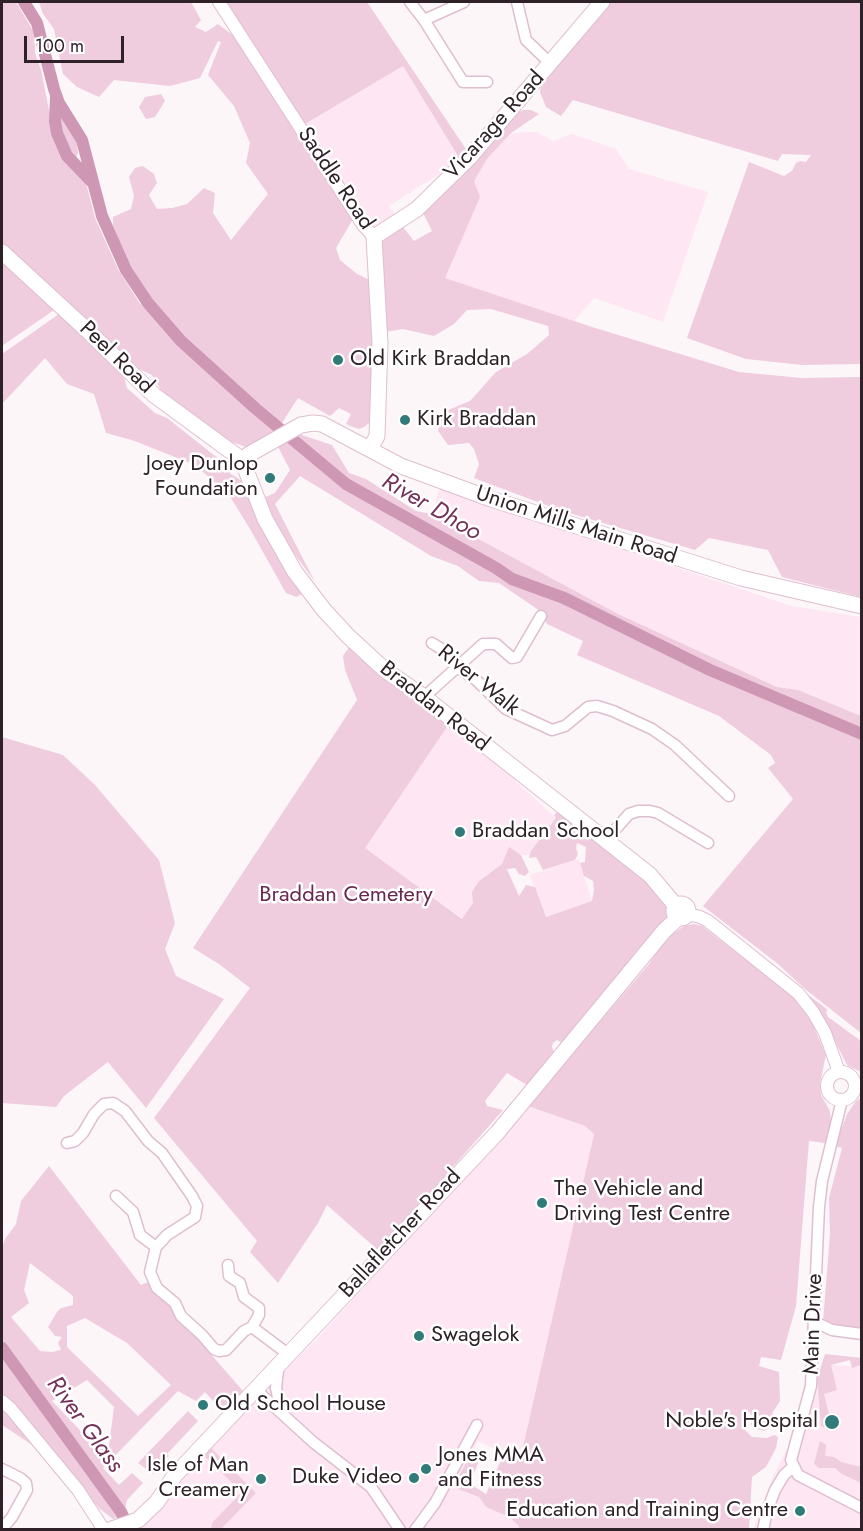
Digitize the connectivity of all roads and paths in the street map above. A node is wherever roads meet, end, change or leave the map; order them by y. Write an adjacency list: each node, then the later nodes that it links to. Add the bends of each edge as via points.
1 (219, 2): 9 (main road, Saddle Road)
2 (410, 2): 6 (street)
3 (464, 2): 6 (street)
4 (517, 2): 7 (street, via 526,40)
5 (602, 2): 7 (highway, Vicarage Road)
6 (424, 20): 8 (street, via 463,82)
7 (551, 64): 9 (highway, Vicarage Road, via 450,178 417,209)
8 (487, 82)
9 (374, 237): 11 (highway, Saddle Road, via 380,343 377,436)
10 (2, 252): 12 (highway, Peel Road, via 154,395)
11 (370, 449): 12 (highway, Union Mills Main Road, via 313,423 301,425); 13 (highway, Union Mills Main Road, via 401,466 465,490 684,561)
12 (245, 458): 17 (highway, Braddan Road, via 265,519 295,572 348,636 385,670)
13 (861, 606)
14 (541, 616): 16 (street, via 517,657 512,658 496,644 487,643)
15 (432, 643): 16 (street, River Walk)
16 (457, 667): 17 (street); 18 (street, River Walk, via 506,709 552,730 565,726 585,706 613,711 652,729 688,756)
17 (424, 697): 19 (highway, Braddan Road)
18 (729, 796)
19 (606, 840): 20 (street, via 629,814 650,811); 21 (highway, Braddan Road, via 650,875)
20 (708, 843)
21 (680, 913): 22 (main road, Braddan Road, via 708,921 798,993 825,1033); 32 (highway, Ballafletcher Road, via 497,1133)
22 (839, 1072): 23 (main road, via 848,1074); 24 (main road, via 830,1077 827,1090 833,1098)
23 (858, 1085): 24 (main road)
24 (842, 1100): 29 (street, Main Drive, via 822,1181)
25 (73, 1144): 27 (street, via 98,1108 108,1102 125,1111 162,1153 192,1196 197,1212 191,1221)
26 (116, 1196): 27 (street, via 133,1212 140,1234)
27 (156, 1246): 30 (street, via 150,1272 158,1288 210,1346 226,1350 244,1330)
28 (228, 1265): 30 (street, via 229,1276 240,1283 244,1297 259,1308)
29 (813, 1321): 31 (street, via 832,1330); 37 (street, Main Drive, via 811,1386 792,1453)
30 (252, 1327): 32 (street)
31 (861, 1334)
32 (286, 1356): 33 (highway, Ballafletcher Road); 35 (street, via 278,1370 276,1388)
33 (255, 1389): 35 (street); 40 (highway, Ballafletcher Road, via 175,1475 157,1502 135,1521)
34 (2, 1401): 42 (main road, via 78,1490)
35 (287, 1417): 43 (street, via 370,1487)
36 (477, 1425): 44 (street, via 435,1503)
37 (793, 1467): 39 (street, via 798,1475); 45 (street, via 775,1490)
38 (2, 1469): 41 (street, via 26,1483 27,1490)
39 (861, 1508)
40 (114, 1528)
41 (2, 1529)
42 (104, 1530)
43 (400, 1530)
44 (415, 1530)
45 (763, 1530)

